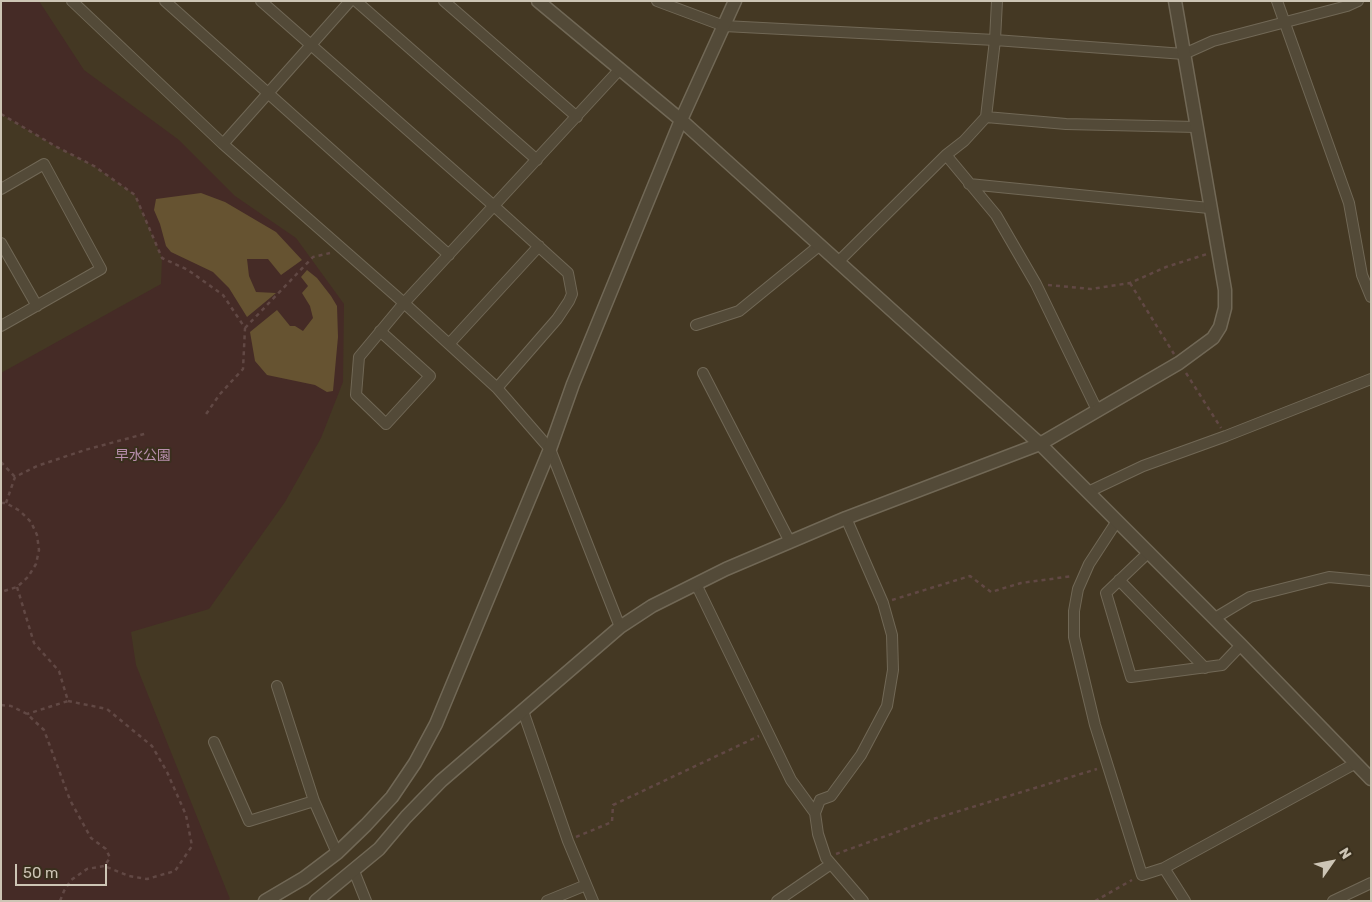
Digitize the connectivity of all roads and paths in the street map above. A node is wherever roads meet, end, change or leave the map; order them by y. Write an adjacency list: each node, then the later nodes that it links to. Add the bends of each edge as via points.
1 (72, 1): 26 (street)
2 (165, 1): 20 (street)
3 (261, 1): 17 (street)
4 (350, 1): 17 (street)
5 (356, 1): 28 (street)
6 (444, 1): 22 (street)
7 (538, 1): 19 (street)
8 (658, 1): 15 (street)
9 (735, 1): 15 (street)
10 (997, 1): 16 (street)
11 (1175, 1): 18 (street)
12 (1278, 1): 14 (street)
13 (1358, 1): 14 (street)
14 (1286, 21): 18 (street, via 1213,41); 41 (street, via 1349,203 1362,274)
15 (724, 26): 16 (street); 24 (street)
16 (995, 40): 18 (street); 23 (street)
17 (311, 45): 20 (street); 31 (street)
18 (1184, 54): 25 (street)
19 (620, 69): 22 (street); 24 (street)
20 (268, 93): 26 (street); 38 (street)
21 (1, 114): 46 (path, via 94,166 135,195 162,258 188,270 223,295)
22 (577, 117): 28 (street)
23 (986, 117): 25 (street, via 1066,124); 27 (street)
24 (681, 120): 33 (street); 56 (street, via 573,384)
25 (1196, 127): 32 (street)
26 (223, 144): 37 (street)
27 (946, 155): 29 (street); 39 (street)
28 (537, 160): 31 (street)
29 (970, 184): 32 (street); 40 (street, via 996,215)
30 (1, 189): 43 (street, via 44,164 101,269)
31 (494, 206): 34 (street); 38 (street)
32 (1210, 208): 36 (street)
33 (820, 245): 39 (street); 45 (street, via 739,311)
34 (539, 246): 48 (street); 51 (street, via 568,273 572,294 557,319)
35 (2, 247): 43 (street)
36 (1218, 250): 40 (path, via 1130,283 1091,288); 52 (street, via 1224,308 1220,327 1213,338 1179,363)
37 (344, 251): 42 (street); 46 (path, via 313,257)
38 (449, 255): 42 (street)
39 (838, 262): 55 (street)
40 (1036, 284): 52 (street)
41 (1371, 297)
42 (404, 303): 47 (street); 48 (street)
43 (37, 306): 44 (street)
44 (1, 326)
45 (696, 326)
46 (245, 328): 53 (path, via 243,369)
47 (380, 332): 47 (street, via 358,357 356,395 386,424 430,376)
48 (449, 344): 51 (street)
49 (703, 373): 64 (street)
50 (1371, 379): 59 (street, via 1143,466)
51 (497, 388): 56 (street)
52 (1097, 410): 55 (street)
53 (204, 417)
54 (148, 433): 58 (path, via 85,450)
55 (1040, 444): 59 (street); 62 (street)
56 (550, 449): 75 (street); 91 (street, via 436,724 392,797)
57 (1, 462): 58 (path)
58 (15, 477): 61 (path)
59 (1088, 492): 63 (street)
60 (1, 503): 61 (path)
61 (6, 504): 70 (path, via 31,522 37,535 39,550 36,564)
62 (846, 518): 64 (street); 73 (street)
63 (1117, 521): 65 (street); 66 (street)
64 (790, 542): 69 (street)
65 (1148, 552): 67 (street); 74 (street)
66 (1084, 574): 73 (path, via 1021,583 991,592 970,576); 86 (street, via 1074,611 1074,637)
67 (1119, 580): 77 (street); 77 (street, via 1106,592 1131,678)
68 (1371, 581): 74 (street, via 1329,577 1250,597)
69 (696, 584): 75 (street, via 652,606); 83 (street)
70 (17, 586): 71 (path); 79 (path, via 34,643 60,671)
71 (2, 592): 72 (path)
72 (1, 596)
73 (883, 603): 89 (street, via 892,635 893,670 887,706 861,755 831,796 820,800)
74 (1215, 618): 76 (street)
75 (620, 627): 81 (street)
76 (1242, 645): 77 (street, via 1222,665); 85 (street)
77 (1205, 668)
78 (277, 686): 88 (street)
79 (68, 701): 82 (path); 93 (path, via 107,709 152,746 186,815 192,846 175,872 147,879)
80 (1, 705): 82 (path)
81 (523, 711): 90 (street); 95 (street, via 440,781 378,849)
82 (27, 714): 93 (path, via 44,730 70,800 92,838 106,849 110,858)
83 (767, 732): 89 (street, via 791,780); 90 (path, via 613,805 612,822)
84 (214, 742): 88 (street, via 249,821)
85 (1356, 763): 87 (street); 94 (street)
86 (1108, 766): 92 (path, via 930,820); 96 (street)
87 (1371, 778)
88 (314, 801): 91 (street)
89 (815, 813): 92 (street, via 818,834)
90 (568, 841): 98 (street)
91 (338, 853): 100 (street)
92 (829, 861): 105 (street); 106 (street)
93 (104, 866): 99 (path, via 87,868 71,880)
94 (1164, 868): 96 (street); 108 (street)
95 (354, 870): 101 (street); 102 (street)
96 (1142, 875): 107 (path)
97 (1371, 883): 109 (street)
98 (586, 885): 103 (street); 104 (street)
99 (60, 901)
100 (265, 901)
101 (316, 901)
102 (366, 901)
103 (547, 901)
104 (593, 901)
105 (777, 901)
106 (863, 901)
107 (1095, 901)
108 (1185, 901)
109 (1333, 901)

